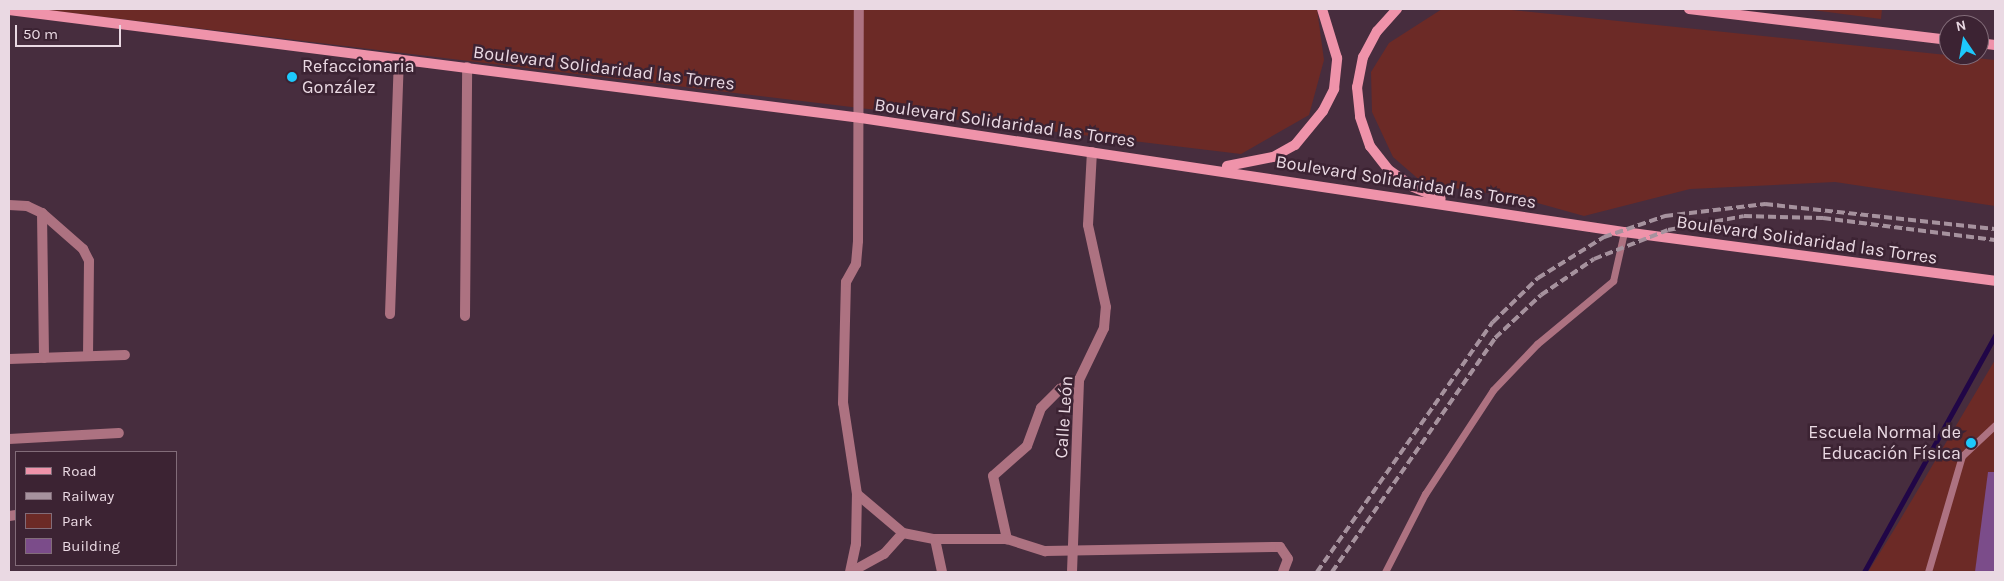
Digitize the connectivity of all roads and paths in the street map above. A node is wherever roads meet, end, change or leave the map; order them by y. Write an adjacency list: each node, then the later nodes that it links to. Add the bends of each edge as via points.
1 (859, 9): 10 (street)
2 (1322, 9): 12 (main road, via 1334,43 1337,74 1318,118 1295,145 1272,157)
3 (1397, 9): 14 (main road, via 1369,44 1359,72 1357,102 1364,132 1379,159 1400,180)
4 (1689, 9): 6 (main road)
5 (9, 10): 8 (main road, Boulevard Solidaridad las Torres)
6 (1702, 10): 7 (main road)
7 (1939, 39)
8 (399, 59): 9 (main road, Boulevard Solidaridad las Torres); 18 (street)
9 (467, 67): 10 (main road, Boulevard Solidaridad las Torres); 19 (street)
10 (861, 118): 11 (main road, Boulevard Solidaridad las Torres); 28 (street, via 858,241 856,264 846,282 842,403)
11 (1092, 152): 12 (main road, Boulevard Solidaridad las Torres); 24 (street, Calle León, via 1088,225 1106,307 1104,328)
12 (1209, 168): 14 (main road, Boulevard Solidaridad las Torres)
13 (9, 205): 15 (street, via 27,206)
14 (1472, 208): 16 (main road, Boulevard Solidaridad las Torres)
15 (42, 213): 20 (street, via 77,241 89,261); 22 (street)
16 (1624, 232): 17 (main road, Boulevard Solidaridad las Torres); 37 (lane, via 1613,281 1537,344 1493,390 1424,494)
17 (1995, 281)
18 (390, 314)
19 (465, 316)
20 (88, 356): 21 (street); 22 (street)
21 (125, 356)
22 (44, 358): 23 (street)
23 (9, 359)
24 (1079, 380): 31 (street, via 1060,389 1042,408 1027,446 993,476); 32 (street, Calle León)
25 (1995, 425): 38 (lane, via 1962,456)
26 (119, 433): 27 (street)
27 (9, 439)
28 (857, 494): 29 (street); 33 (street)
29 (903, 533): 30 (street); 33 (street, via 884,554)
30 (936, 539): 31 (street); 34 (street)
31 (1007, 539): 32 (street, via 1045,551)
32 (1073, 549): 35 (street, Calle León); 36 (street, via 1280,547 1288,560)
33 (850, 572)
34 (942, 572)
35 (1072, 572)
36 (1283, 572)
37 (1385, 572)
38 (1928, 572)

